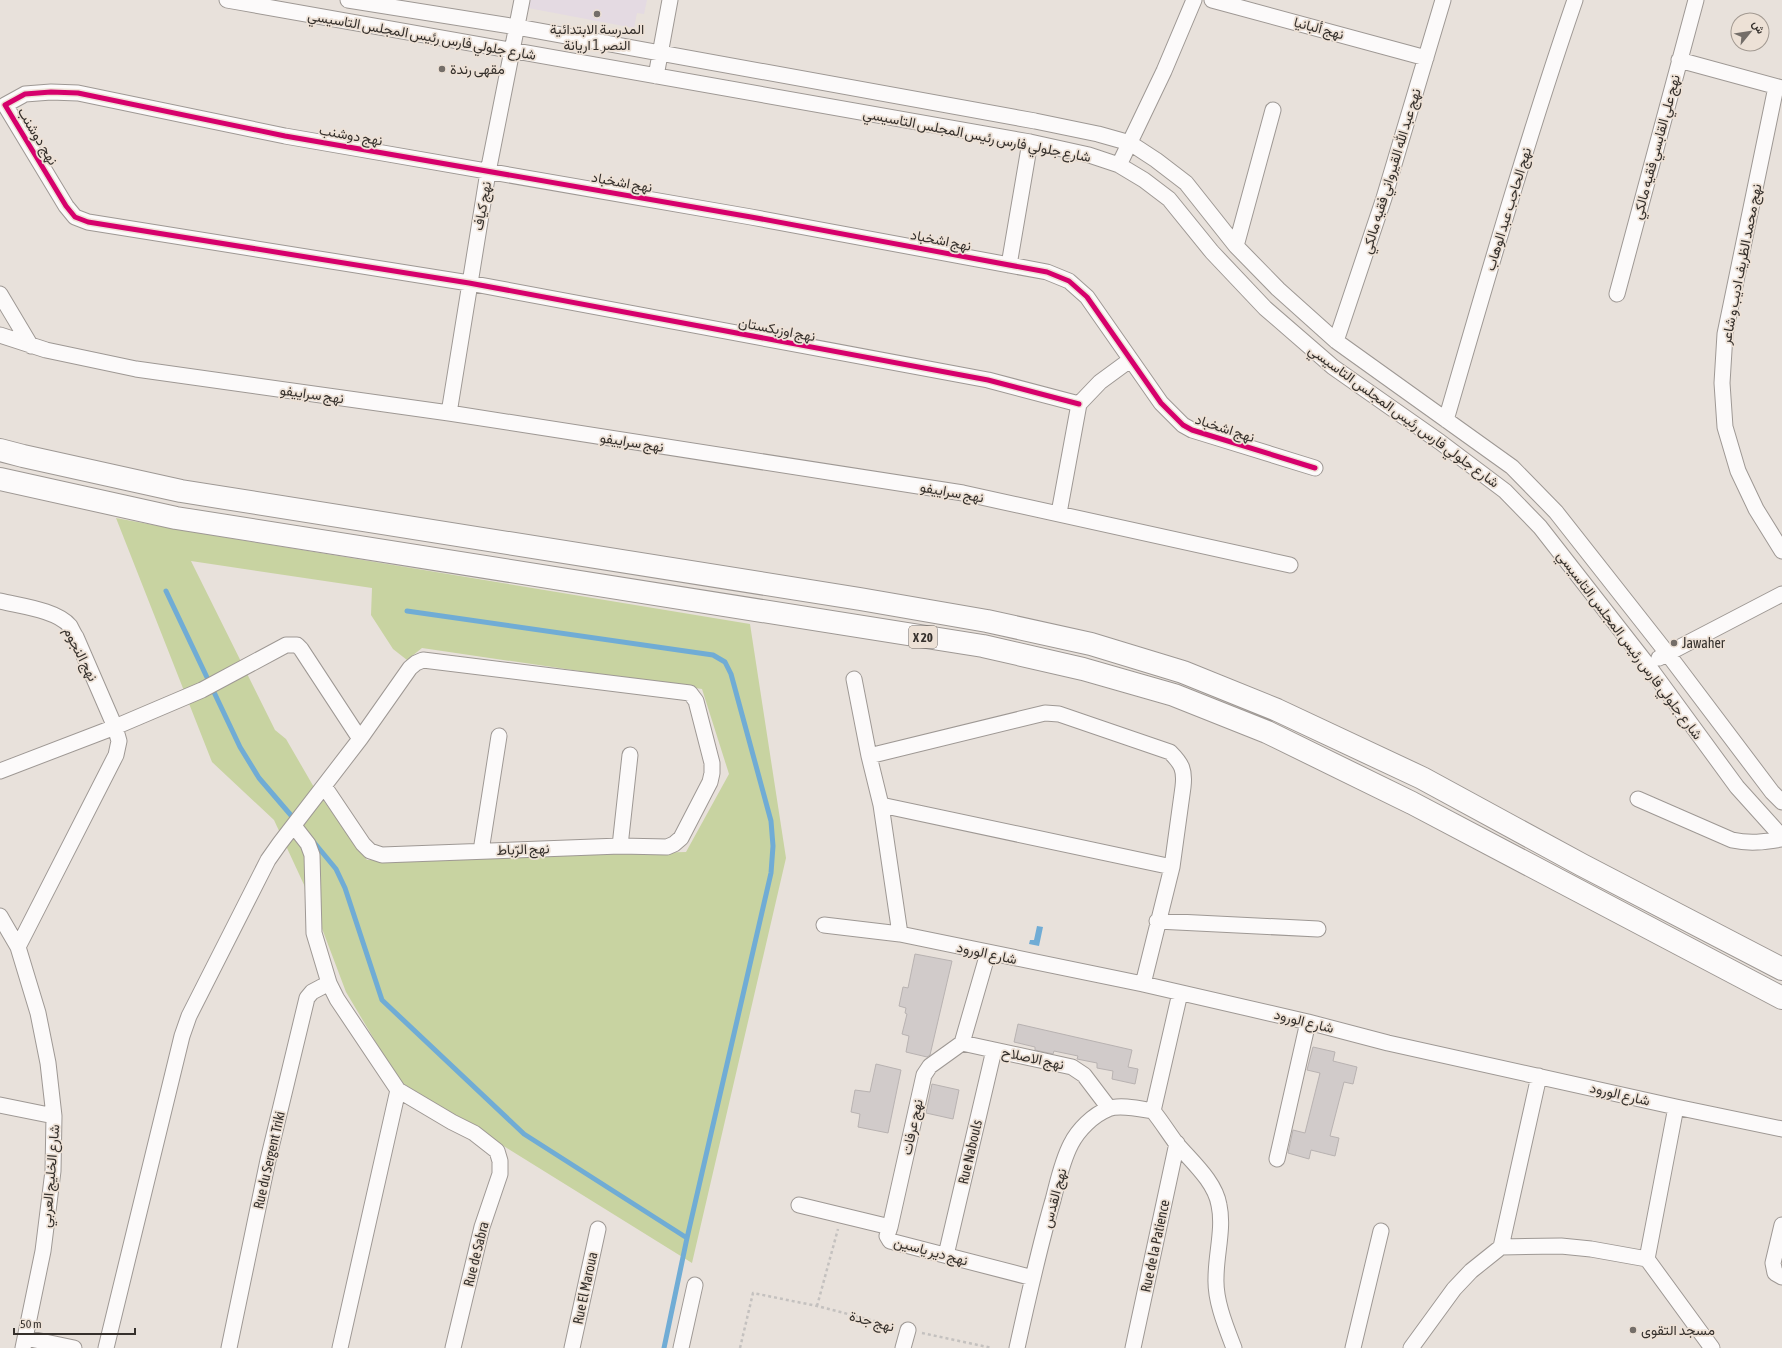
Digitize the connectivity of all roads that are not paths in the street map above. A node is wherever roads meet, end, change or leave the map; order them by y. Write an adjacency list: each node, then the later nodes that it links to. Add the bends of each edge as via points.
1 (228, 0): 11 (street, شارع جلولي فارس رئيس المجلس التاسيسي)
2 (348, 0): 10 (street, شارع جلولي فارس رئيس المجلس التاسيسي)
3 (522, 0): 12 (street, نهج كياف)
4 (670, 0): 14 (street)
5 (1194, 0): 21 (street)
6 (1212, 0): 15 (street, نهج ألبانيا)
7 (1443, 0): 15 (street, نهج عبد الله القيرواني فقيه مالكي)
8 (1575, 0): 35 (street, نهج الحاجب عبد الوهاب, via 1522,162)
9 (1696, 0): 16 (street, نهج علي القابسي فقيه مالكي)
10 (365, 1): 11 (street); 12 (street, شارع جلولي فارس رئيس المجلس التاسيسي)
11 (358, 24): 13 (street, شارع جلولي فارس رئيس المجلس التاسيسي)
12 (517, 27): 13 (street, نهج كياف); 14 (street, شارع جلولي فارس رئيس المجلس التاسيسي)
13 (513, 52): 17 (street, شارع جلولي فارس رئيس المجلس التاسيسي); 23 (street, نهج كياف)
14 (660, 54): 17 (street); 21 (street, شارع جلولي فارس رئيس المجلس التاسيسي, via 1035,121)
15 (1426, 58): 30 (street, نهج عبد الله القيرواني فقيه مالكي, via 1384,198)
16 (1679, 60): 18 (street); 28 (street, نهج علي القابسي فقيه مالكي)
17 (656, 76): 20 (street, شارع جلولي فارس رئيس المجلس التاسيسي)
18 (1779, 87): 40 (street, نهج محمد الظريف اديب و شاعر, via 1725,334 1722,383 1725,427 1738,471 1756,509)
19 (1273, 110): 24 (street)
20 (1030, 142): 22 (street, شارع جلولي فارس رئيس المجلس التاسيسي, via 1089,155); 25 (street)
21 (1130, 143): 22 (street); 24 (street, شارع جلولي فارس رئيس المجلس التاسيسي, via 1186,183)
22 (1119, 165): 45 (street, شارع جلولي فارس رئيس المجلس التاسيسي, via 1169,199 1237,280 1333,367 1506,491 1540,527)
23 (488, 172): 25 (street, نهج اشخباد, via 744,215); 26 (street, نهج كياف); 26 (street, نهج دوشنب, via 285,136 78,93 25,94 5,104 66,206 79,219 103,225)
24 (1236, 246): 30 (street, شارع جلولي فارس رئيس المجلس التاسيسي, via 1278,289)
25 (1009, 265): 32 (street, نهج اشخباد, via 1047,272 1069,281 1087,297)
26 (469, 283): 33 (street, نهج اوزبكستان, via 988,380); 34 (street, نهج كياف)
27 (0, 294): 31 (street)
28 (1617, 294)
29 (0, 336): 31 (street, نهج سراييفو)
30 (1336, 341): 35 (street, شارع جلولي فارس رئيس المجلس التاسيسي)
31 (31, 346): 34 (street, نهج سراييفو, via 136,369)
32 (1130, 360): 33 (street, via 1100,382); 37 (street, نهج اشخباد, via 1161,403 1183,425)
33 (1079, 404): 39 (street)
34 (449, 413): 39 (street, نهج سراييفو, via 963,493)
35 (1446, 420): 44 (street, شارع جلولي فارس رئيس المجلس التاسيسي, via 1512,467 1556,512)
36 (0, 450): 69 (highway, X 20, via 181,491 875,601 987,621 1091,644 1190,675 1277,710 1415,775)
37 (1315, 468)
38 (0, 479): 73 (highway, X 20, via 176,518 983,646 1083,669 1174,695 1267,732 1412,803)
39 (1059, 513): 41 (street, نهج سراييفو)
40 (1782, 551)
41 (1290, 565)
42 (1782, 594): 44 (street)
43 (0, 601): 47 (street, نهج النجوم, via 59,617 69,626)
44 (1667, 653): 45 (street); 55 (street, شارع جلولي فارس رئيس المجلس التاسيسي)
45 (1647, 664): 58 (street, شارع جلولي فارس رئيس المجلس التاسيسي, via 1738,787)
46 (854, 679): 51 (street)
47 (115, 727): 49 (street, via 202,690 292,644 301,648); 52 (street); 67 (street, نهج النجوم, via 119,741 116,755)
48 (499, 736): 60 (street)
49 (360, 739): 53 (street); 59 (street, نهج الرّباط, via 410,668 423,660 690,693 696,701 712,763 707,789 681,838 674,844 667,847)
50 (630, 755): 59 (street)
51 (869, 756): 56 (street); 61 (street, via 1045,713 1059,714 1170,752 1179,761 1185,774)
52 (0, 771)
53 (324, 786): 57 (street); 60 (street, نهج الرّباط, via 370,851 382,855)
54 (1638, 799): 58 (street, via 1732,840 1758,843)
55 (1782, 802)
56 (881, 806): 61 (street); 66 (street)
57 (294, 826): 70 (street, via 308,844 312,855 314,933); 101 (street, via 259,875 189,1016)
58 (1782, 838)
59 (620, 846): 60 (street, نهج الرّباط)
60 (481, 851)
61 (1172, 867): 63 (street)
62 (0, 916): 67 (street, شارع الخليج العربي)
63 (1158, 921): 65 (street); 71 (street)
64 (824, 925): 66 (street, شارع الورود)
65 (1318, 929)
66 (900, 934): 68 (street, شارع الورود)
67 (18, 947): 83 (street, شارع الخليج العربي, via 38,1013 48,1063)
68 (988, 953): 71 (street, شارع الورود); 75 (street)
69 (1782, 969)
70 (328, 983): 78 (street); 102 (street, Rue du Sergent Triki, via 307,998 268,1160)
71 (1143, 984): 72 (street, شارع الورود)
72 (1180, 993): 74 (street, شارع الورود); 82 (street)
73 (1782, 998)
74 (1308, 1022): 77 (street, شارع الورود, via 1388,1043); 86 (street)
75 (962, 1043): 76 (street, نهج الاصلاح); 89 (street, نهج عرفات, via 930,1066 924,1074)
76 (994, 1050): 81 (street, نهج الاصلاح, via 1072,1066 1084,1075); 93 (street, Rue Nabouls)
77 (1539, 1076): 80 (street, شارع الورود); 92 (street)
78 (398, 1090): 103 (street); 104 (street, Rue de Sabra, via 474,1134 497,1151 500,1161 500,1174 482,1227)
79 (0, 1105): 83 (street)
80 (1676, 1107): 84 (street, شارع الورود); 94 (street)
81 (1109, 1108): 82 (street); 96 (street, نهج القدس, via 1095,1116 1071,1143 1048,1216)
82 (1153, 1111): 85 (street)
83 (54, 1116): 99 (street, شارع الخليج العربي, via 52,1171 43,1251)
84 (1782, 1129)
85 (1177, 1143): 109 (street, Rue de la Patience); 110 (street, via 1202,1174 1219,1204 1217,1295)
86 (1277, 1159)
87 (799, 1205): 89 (street, نهج دير ياسين)
88 (1782, 1225): 95 (street, via 1773,1263 1775,1273)
89 (890, 1227): 93 (street, نهج دير ياسين, via 890,1241)
90 (598, 1229): 105 (street, Rue El Maroua)
91 (1381, 1231): 111 (street)
92 (1501, 1247): 94 (street, via 1561,1246); 112 (street, via 1454,1288)
93 (946, 1255): 96 (street, نهج دير ياسين)
94 (1647, 1260): 113 (street)
95 (1782, 1277)
96 (1033, 1278): 108 (street, نهج القدس)
97 (695, 1285): 106 (street)
98 (908, 1330): 107 (street)
99 (25, 1343): 100 (street)
100 (74, 1348)
101 (106, 1348)
102 (229, 1348)
103 (340, 1348)
104 (453, 1348)
105 (572, 1348)
106 (680, 1348)
107 (903, 1348)
108 (1017, 1348)
109 (1133, 1348)
110 (1234, 1348)
111 (1353, 1348)
112 (1411, 1348)
113 (1712, 1348)

